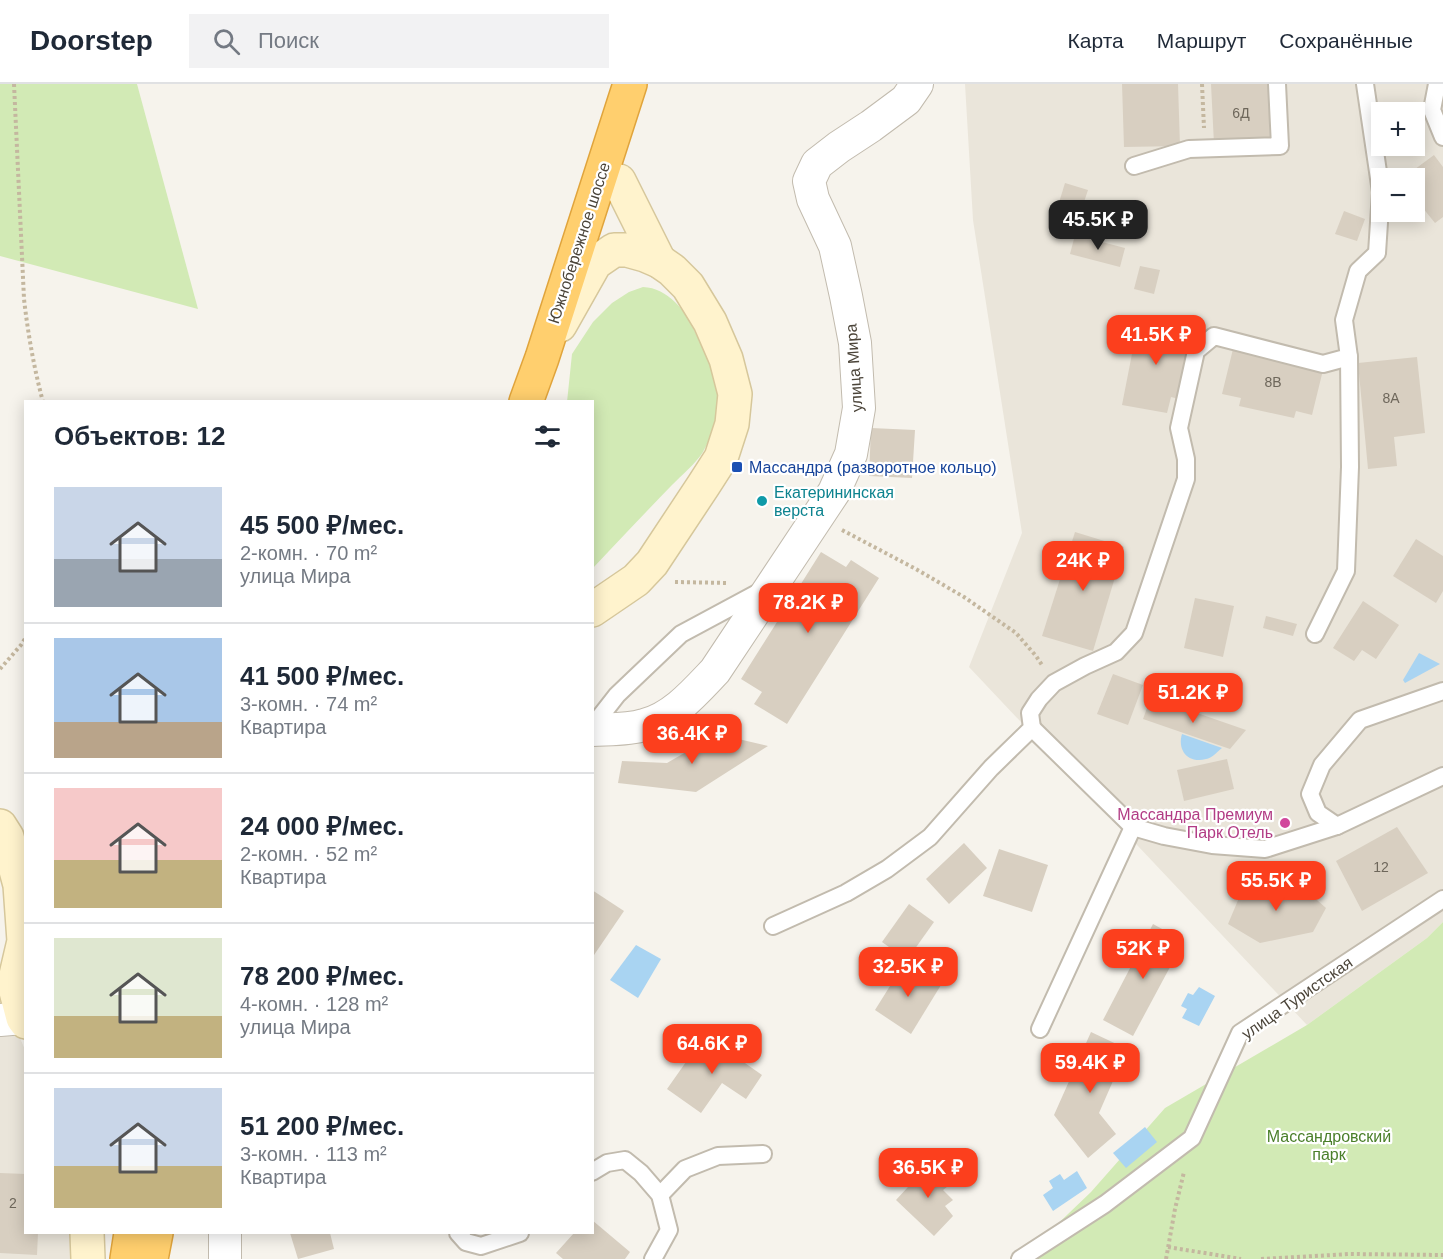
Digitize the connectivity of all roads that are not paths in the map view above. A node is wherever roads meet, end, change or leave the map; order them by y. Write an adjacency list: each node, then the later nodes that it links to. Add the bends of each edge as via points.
1 (630, 84): 13 (highway, Южнобережное шоссе)
2 (647, 84): 9 (highway, Южнобережное шоссе)
3 (917, 84): 16 (street, улица Мира, via 906,100 817,164 809,181 835,246 855,343 859,408 851,454 834,492)
4 (1277, 84): 8 (lane, via 1280,146 1189,149)
5 (1365, 84): 12 (lane, via 1381,192 1377,253 1358,271 1344,320)
6 (1437, 84): 7 (lane, via 1432,110)
7 (1443, 137)
8 (1134, 166)
9 (619, 181): 10 (street); 11 (highway, Южнобережное шоссе)
10 (659, 261): 11 (street, via 627,250 614,250); 17 (street, via 688,286 710,322 735,394 732,424 721,458 652,563 636,580)
11 (595, 263): 13 (street); 15 (highway, Южнобережное шоссе)
12 (1349, 357): 18 (lane, via 1346,571); 22 (lane, via 1323,364 1214,336 1196,351 1179,428 1186,479 1134,633 1116,652 1054,683 1030,714)
13 (542, 358): 14 (highway, Южнобережное шоссе)
14 (527, 400)
15 (546, 400)
16 (772, 584): 20 (lane, via 681,634 617,695); 21 (street, улица Мира, via 715,671 692,695 666,716 646,725)
17 (594, 609)
18 (1315, 634)
19 (1443, 691): 24 (lane, via 1360,720 1322,765 1310,794 1318,813)
20 (594, 725)
21 (594, 728)
22 (1032, 728): 26 (lane); 28 (lane, via 930,837 846,893)
23 (1443, 776): 24 (lane)
24 (1337, 825): 26 (lane, via 1264,849 1212,845)
25 (0, 826): 29 (street, via 8,837 20,885 24,941 14,984)
26 (1133, 827): 30 (lane)
27 (1443, 899): 45 (lane, улица Туристская, via 1240,1034 1192,1138 1105,1204)
28 (773, 926)
29 (16, 1020)
30 (1040, 1029)
31 (763, 1154): 33 (lane, via 718,1156 685,1169)
32 (594, 1171): 33 (lane, via 607,1163 625,1160)
33 (660, 1195): 44 (lane, via 669,1230)
34 (87, 1234): 40 (street)
35 (131, 1234): 41 (highway)
36 (156, 1234): 42 (highway)
37 (225, 1234): 43 (street)
38 (459, 1234): 39 (lane, via 466,1242 481,1246)
39 (517, 1234)
40 (88, 1259)
41 (127, 1259)
42 (151, 1259)
43 (225, 1259)
44 (653, 1259)
45 (1020, 1259)

